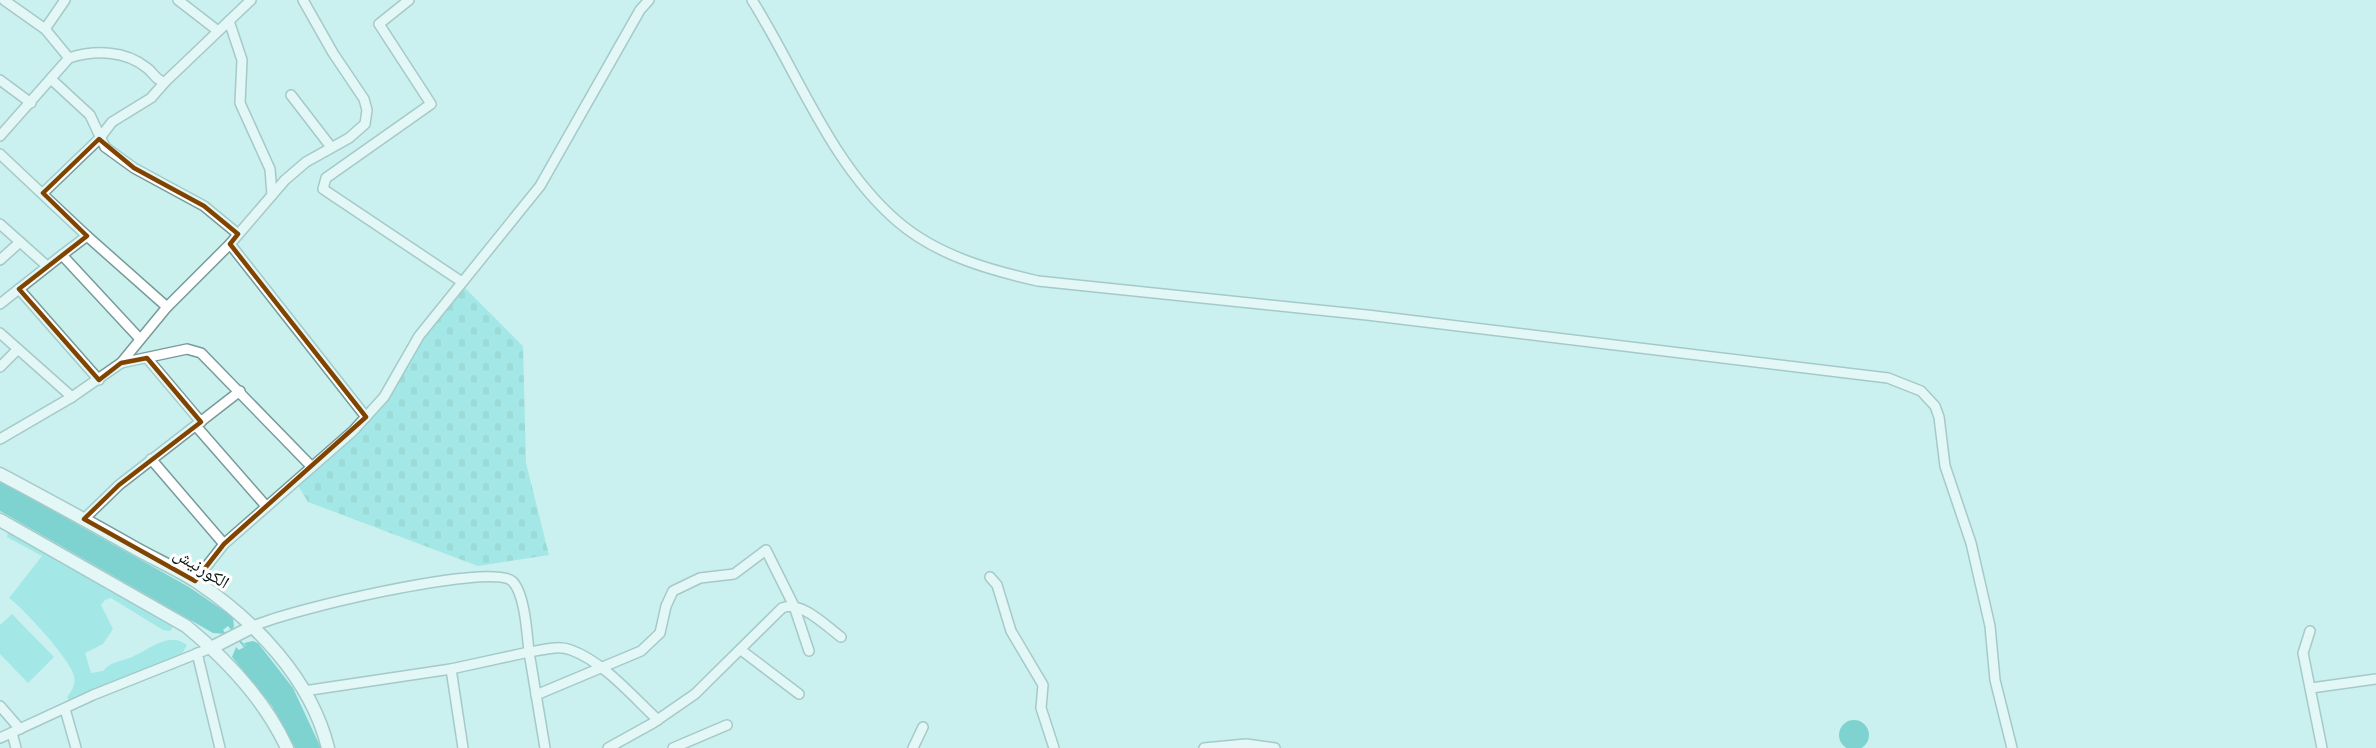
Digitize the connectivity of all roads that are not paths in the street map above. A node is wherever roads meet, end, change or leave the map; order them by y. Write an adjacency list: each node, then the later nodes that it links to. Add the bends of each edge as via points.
1 (4, 0): 10 (street)
2 (65, 0): 10 (street)
3 (178, 0): 11 (street)
4 (251, 0): 9 (street)
5 (303, 0): 20 (street, via 367,110 367,119 359,130)
6 (409, 0): 32 (street, via 379,24 431,104 326,178 323,189)
7 (649, 0): 32 (street, via 540,186)
8 (752, 0): 93 (street, via 820,121 872,194 913,233 978,266 1038,281 1556,338 1888,378 1913,386 1929,398 1939,417 1945,466 1971,543 1990,627 1995,680)
9 (228, 21): 11 (street); 23 (street, via 243,60 240,103 270,169)
10 (45, 29): 12 (street)
11 (218, 31): 15 (street)
12 (69, 58): 13 (street); 15 (street, via 93,52 114,54 140,64 159,81)
13 (51, 79): 17 (street); 19 (street, via 90,116)
14 (0, 80): 17 (street)
15 (165, 81): 19 (street, via 151,98 112,122)
16 (291, 94): 20 (street)
17 (31, 103): 18 (street)
18 (0, 136)
19 (99, 139): 22 (street); 25 (street, via 134,168 204,206)
20 (331, 147): 23 (street, via 295,170)
21 (0, 154): 22 (street)
22 (43, 194): 26 (street)
23 (272, 195): 25 (street)
24 (0, 224): 27 (street)
25 (238, 234): 28 (street)
26 (87, 236): 29 (street); 35 (street)
27 (20, 242): 30 (street); 31 (street)
28 (230, 244): 35 (street); 45 (street)
29 (62, 255): 31 (street); 37 (street)
30 (0, 260)
31 (47, 266): 33 (street)
32 (462, 282): 45 (street, via 419,336 384,397)
33 (19, 289): 34 (street); 42 (street)
34 (0, 304)
35 (167, 308): 37 (street)
36 (0, 333): 38 (street)
37 (140, 339): 40 (street)
38 (17, 350): 41 (street); 44 (street)
39 (147, 358): 40 (street); 43 (street, via 194,350); 46 (street)
40 (121, 363): 42 (street)
41 (0, 367)
42 (99, 381): 44 (street)
43 (240, 391): 46 (street); 49 (street)
44 (72, 398): 47 (street)
45 (366, 417): 49 (street)
46 (199, 424): 48 (street); 51 (street)
47 (0, 439)
48 (152, 459): 52 (street); 54 (street)
49 (312, 467): 51 (street)
50 (0, 474): 52 (main road, الكورنيش)
51 (266, 506): 54 (street)
52 (84, 519): 56 (main road, الكورنيش)
53 (0, 520): 61 (main road)
54 (224, 544): 56 (street)
55 (990, 577): 90 (street, via 997,585 1011,631 1043,685 1041,708)
56 (195, 581): 58 (main road, الكورنيش, via 228,604)
57 (794, 606): 60 (street); 62 (street, via 775,613); 63 (street); 66 (street, via 766,550 734,574 700,578 678,587 668,600 663,628 651,644 635,655)
58 (249, 629): 61 (main road); 64 (street, via 284,615 386,591 434,581 498,575 512,581 520,595); 70 (main road, الكورنيش, via 272,647)
59 (2310, 631): 69 (street, via 2303,653)
60 (841, 637)
61 (217, 646): 65 (street); 84 (main road)
62 (741, 650): 72 (street); 75 (street, via 694,694)
63 (809, 651)
64 (530, 652): 66 (street, via 572,650); 67 (street); 71 (street)
65 (197, 653): 74 (street); 83 (street)
66 (600, 668): 71 (street); 75 (street)
67 (451, 669): 70 (street); 86 (street)
68 (2376, 679): 69 (street)
69 (2311, 688): 94 (street)
70 (304, 691): 85 (main road, الكورنيش)
71 (536, 694): 87 (street)
72 (799, 694)
73 (0, 706): 78 (street)
74 (65, 709): 78 (street); 82 (street)
75 (658, 720): 80 (street)
76 (727, 725): 88 (street)
77 (923, 727): 89 (street)
78 (16, 731): 79 (street); 81 (street)
79 (0, 738)
80 (614, 747)
81 (16, 748)
82 (76, 748)
83 (220, 748)
84 (287, 748)
85 (328, 748)
86 (463, 748)
87 (545, 748)
88 (673, 748)
89 (913, 748)
90 (1054, 748)
91 (1204, 748): 92 (street, via 1246,744)
92 (1275, 748)
93 (2012, 748)
94 (2322, 748)

